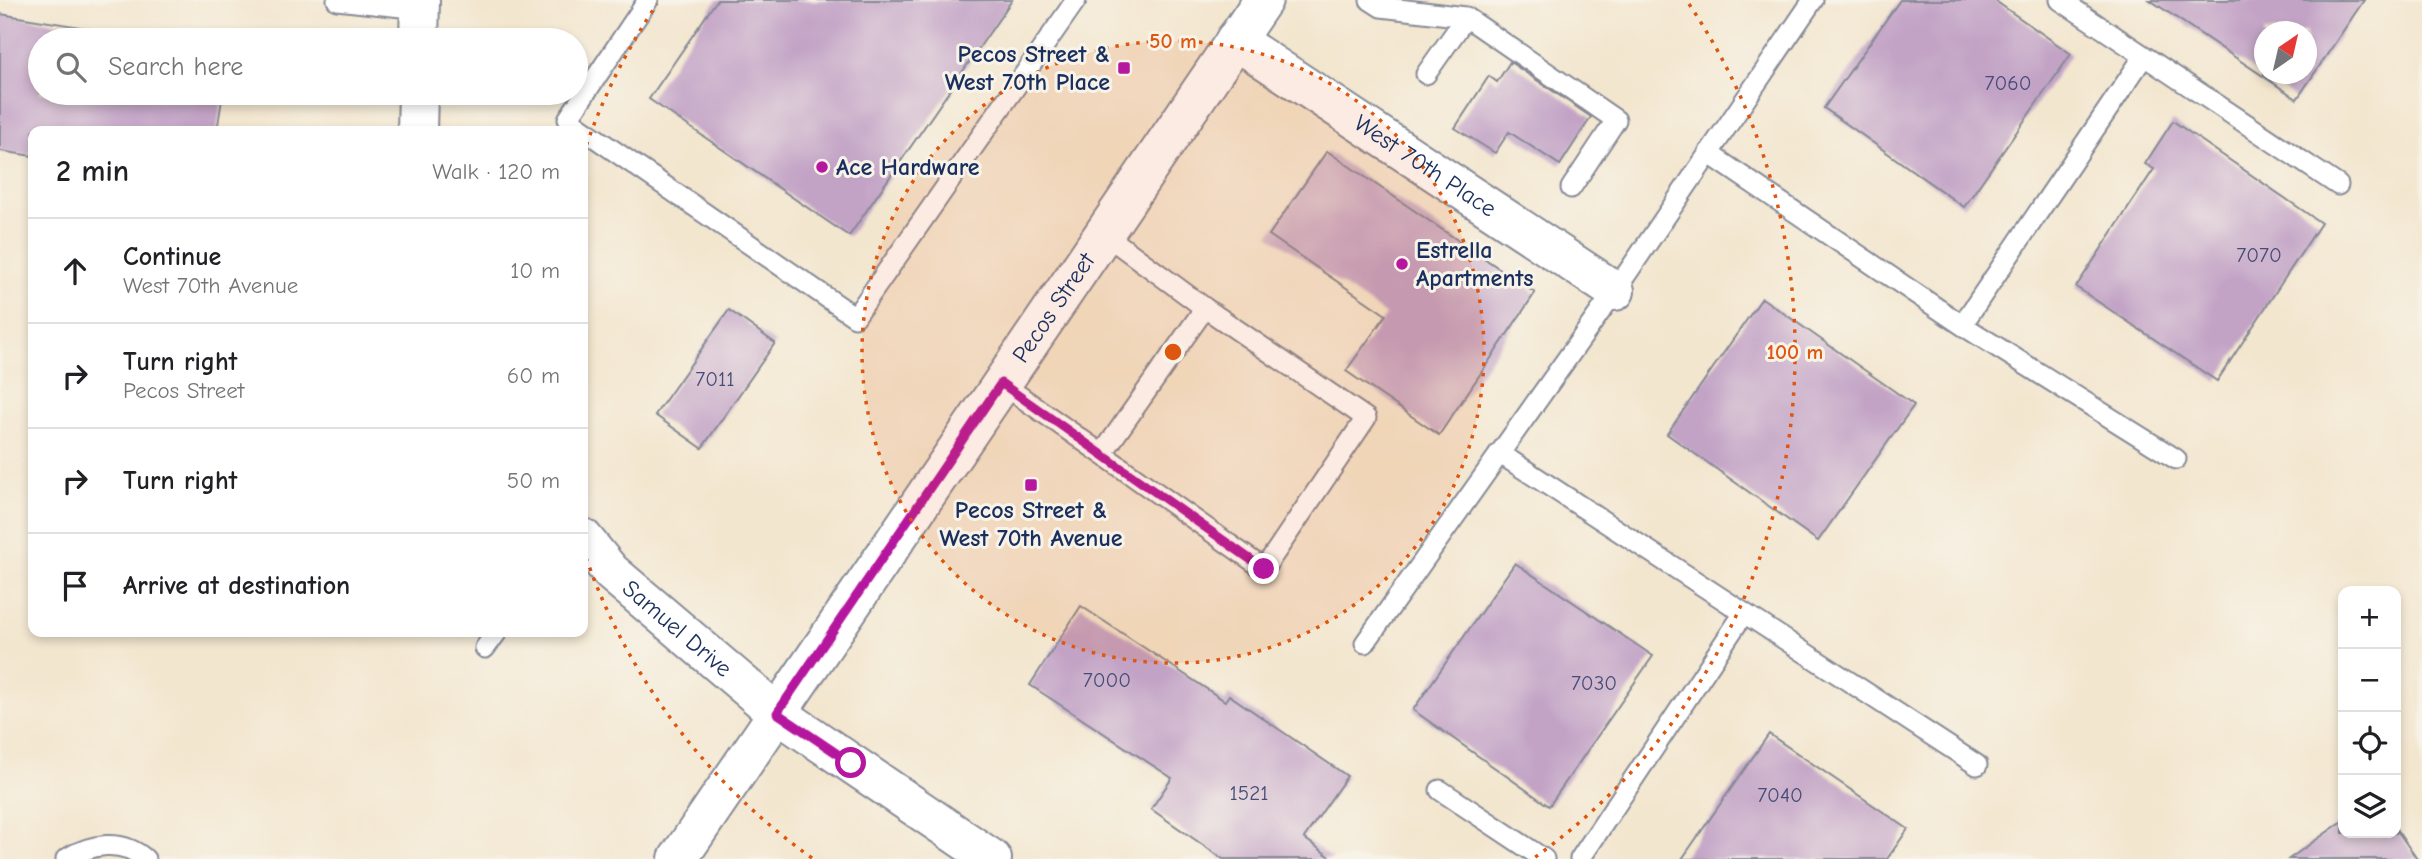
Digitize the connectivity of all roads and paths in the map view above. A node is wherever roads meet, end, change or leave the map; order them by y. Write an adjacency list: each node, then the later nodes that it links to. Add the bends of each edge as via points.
1 (337, 0): 8 (lane)
2 (648, 0): 13 (lane)
3 (1076, 0): 18 (lane, via 855,317)
4 (1370, 0): 9 (lane, via 1381,7)
5 (1813, 0): 19 (lane)
6 (2060, 0): 11 (lane)
7 (1257, 2): 10 (main road, Pecos Street)
8 (420, 16)
9 (1466, 18): 12 (lane); 21 (lane, via 1616,120)
10 (1235, 40): 22 (main road, Pecos Street); 23 (main road, West 70th Place)
11 (2144, 56): 20 (lane); 25 (lane)
12 (1426, 74)
13 (588, 89)
14 (418, 105): 16 (main road)
15 (577, 105): 17 (lane, via 568,119)
16 (418, 126)
17 (578, 126)
18 (588, 133)
19 (1708, 153): 23 (lane); 25 (lane)
20 (2338, 185)
21 (1571, 188)
22 (1103, 233): 24 (lane); 26 (main road, Pecos Street)
23 (1615, 291): 27 (lane)
24 (1205, 308): 28 (lane); 28 (lane, via 1366,418 1264,569)
25 (1962, 325): 29 (lane)
26 (1001, 383): 28 (lane); 35 (main road, Pecos Street)
27 (1499, 453): 31 (lane); 33 (lane)
28 (1102, 454)
29 (2176, 460)
30 (588, 544): 35 (main road, Samuel Drive, via 611,572)
31 (1744, 613): 36 (lane); 43 (lane)
32 (493, 637): 34 (lane)
33 (1365, 643)
34 (485, 648)
35 (777, 713): 40 (main road, Pecos Street); 41 (main road, Samuel Drive)
36 (1977, 765)
37 (1440, 790): 42 (lane)
38 (66, 859): 39 (lane, via 99,837)
39 (145, 859)
40 (678, 859)
41 (992, 859)
42 (1544, 859)
43 (1580, 859)

